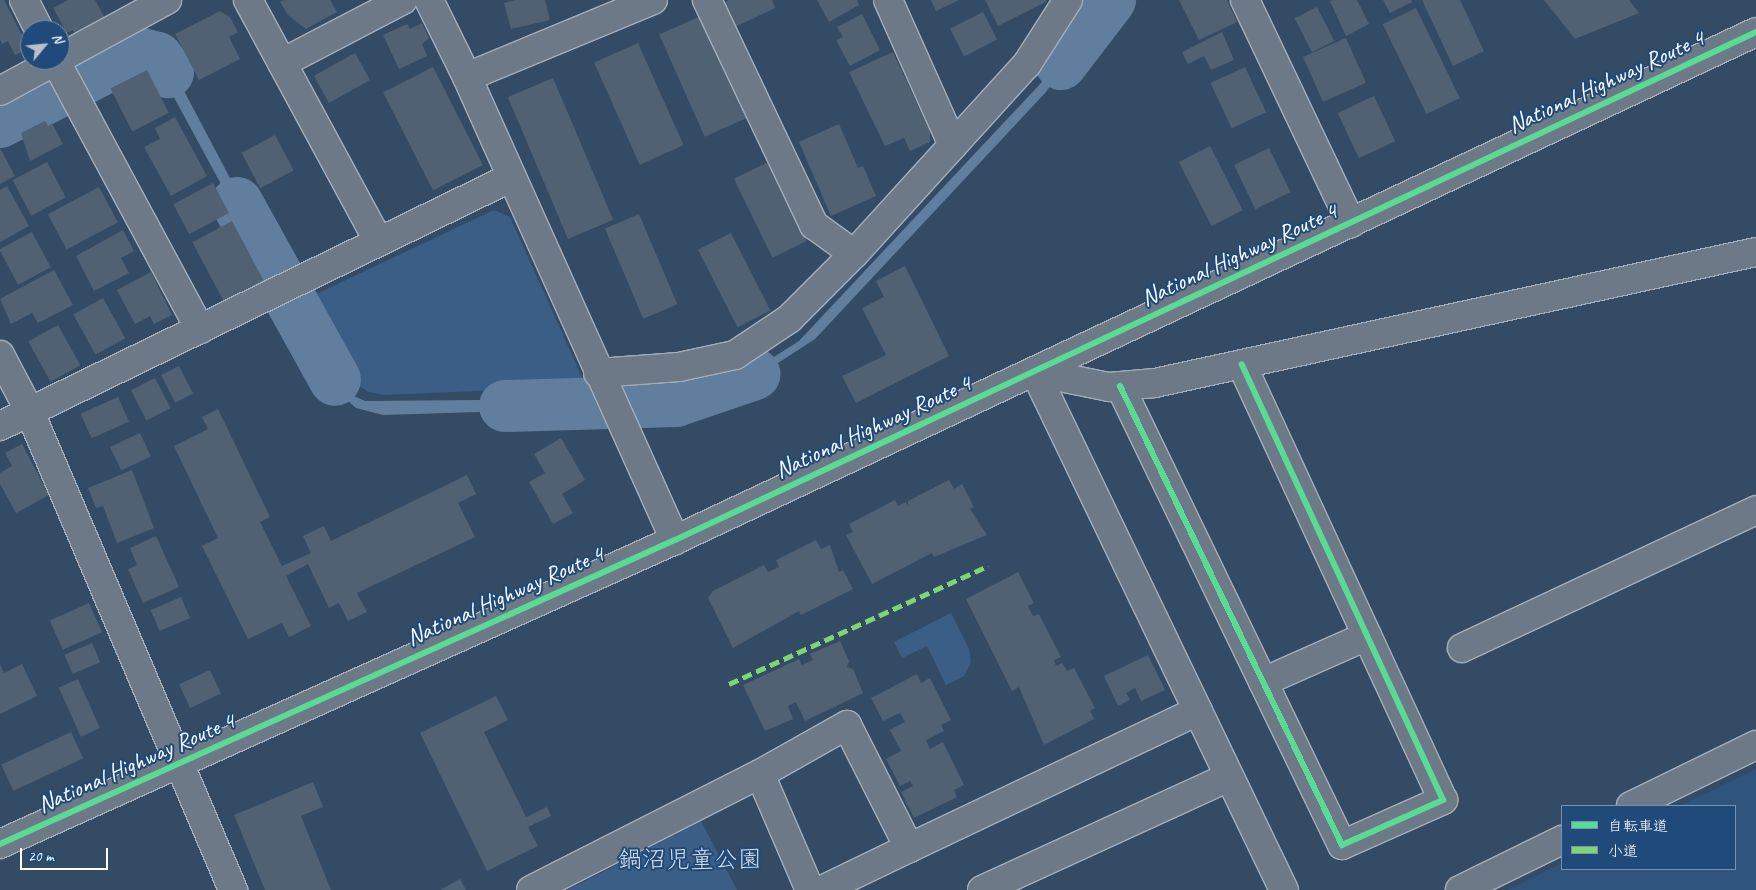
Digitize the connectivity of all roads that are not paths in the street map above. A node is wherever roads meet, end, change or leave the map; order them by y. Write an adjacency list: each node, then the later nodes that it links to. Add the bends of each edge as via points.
1 (24, 0): 11 (main road)
2 (167, 0): 13 (main road)
3 (248, 0): 14 (main road)
4 (403, 0): 14 (main road)
5 (429, 0): 17 (main road)
6 (653, 0): 17 (main road)
7 (706, 0): 24 (main road, via 814,225)
8 (888, 0): 19 (main road)
9 (1068, 0): 19 (main road, via 1027,64)
10 (1245, 0): 21 (main road)
11 (34, 20)
12 (1756, 32): 21 (main road, National Highway Route 4)
13 (70, 53)
14 (282, 63): 22 (main road)
15 (39, 70): 18 (main road)
16 (62, 70): 25 (main road)
17 (468, 77): 20 (main road)
18 (0, 91)
19 (953, 145): 24 (main road)
20 (510, 178): 22 (main road); 29 (main road)
21 (1351, 223): 28 (main road, National Highway Route 4)
22 (378, 240): 25 (main road)
23 (1756, 252): 27 (main road)
24 (854, 254): 29 (main road, via 789,319 734,355 680,367)
25 (200, 329): 31 (main road)
26 (0, 355): 31 (main road)
27 (1242, 364): 30 (main road, via 1155,383); 35 (main road)
28 (1035, 372): 30 (main road); 34 (main road, National Highway Route 4); 38 (main road)
29 (598, 373): 34 (main road)
30 (1120, 386): 37 (main road)
31 (30, 410): 32 (main road); 40 (main road)
32 (0, 426)
33 (1756, 510): 36 (main road)
34 (675, 540): 40 (main road, National Highway Route 4)
35 (1367, 636): 37 (main road); 37 (main road, via 1443,800 1342,844)
36 (1462, 648)
37 (1263, 682)
38 (1198, 711): 42 (main road); 46 (main road)
39 (1756, 745): 43 (main road)
40 (181, 763): 45 (main road, National Highway Route 4); 48 (main road)
41 (760, 774): 46 (main road, via 847,725); 47 (main road); 49 (main road)
42 (1229, 777): 51 (main road); 52 (main road)
43 (1633, 805)
44 (1561, 840): 53 (main road)
45 (0, 844)
46 (909, 848): 50 (main road)
47 (535, 889)
48 (233, 890)
49 (810, 890)
50 (822, 890)
51 (982, 890)
52 (1284, 890)
53 (1460, 890)

